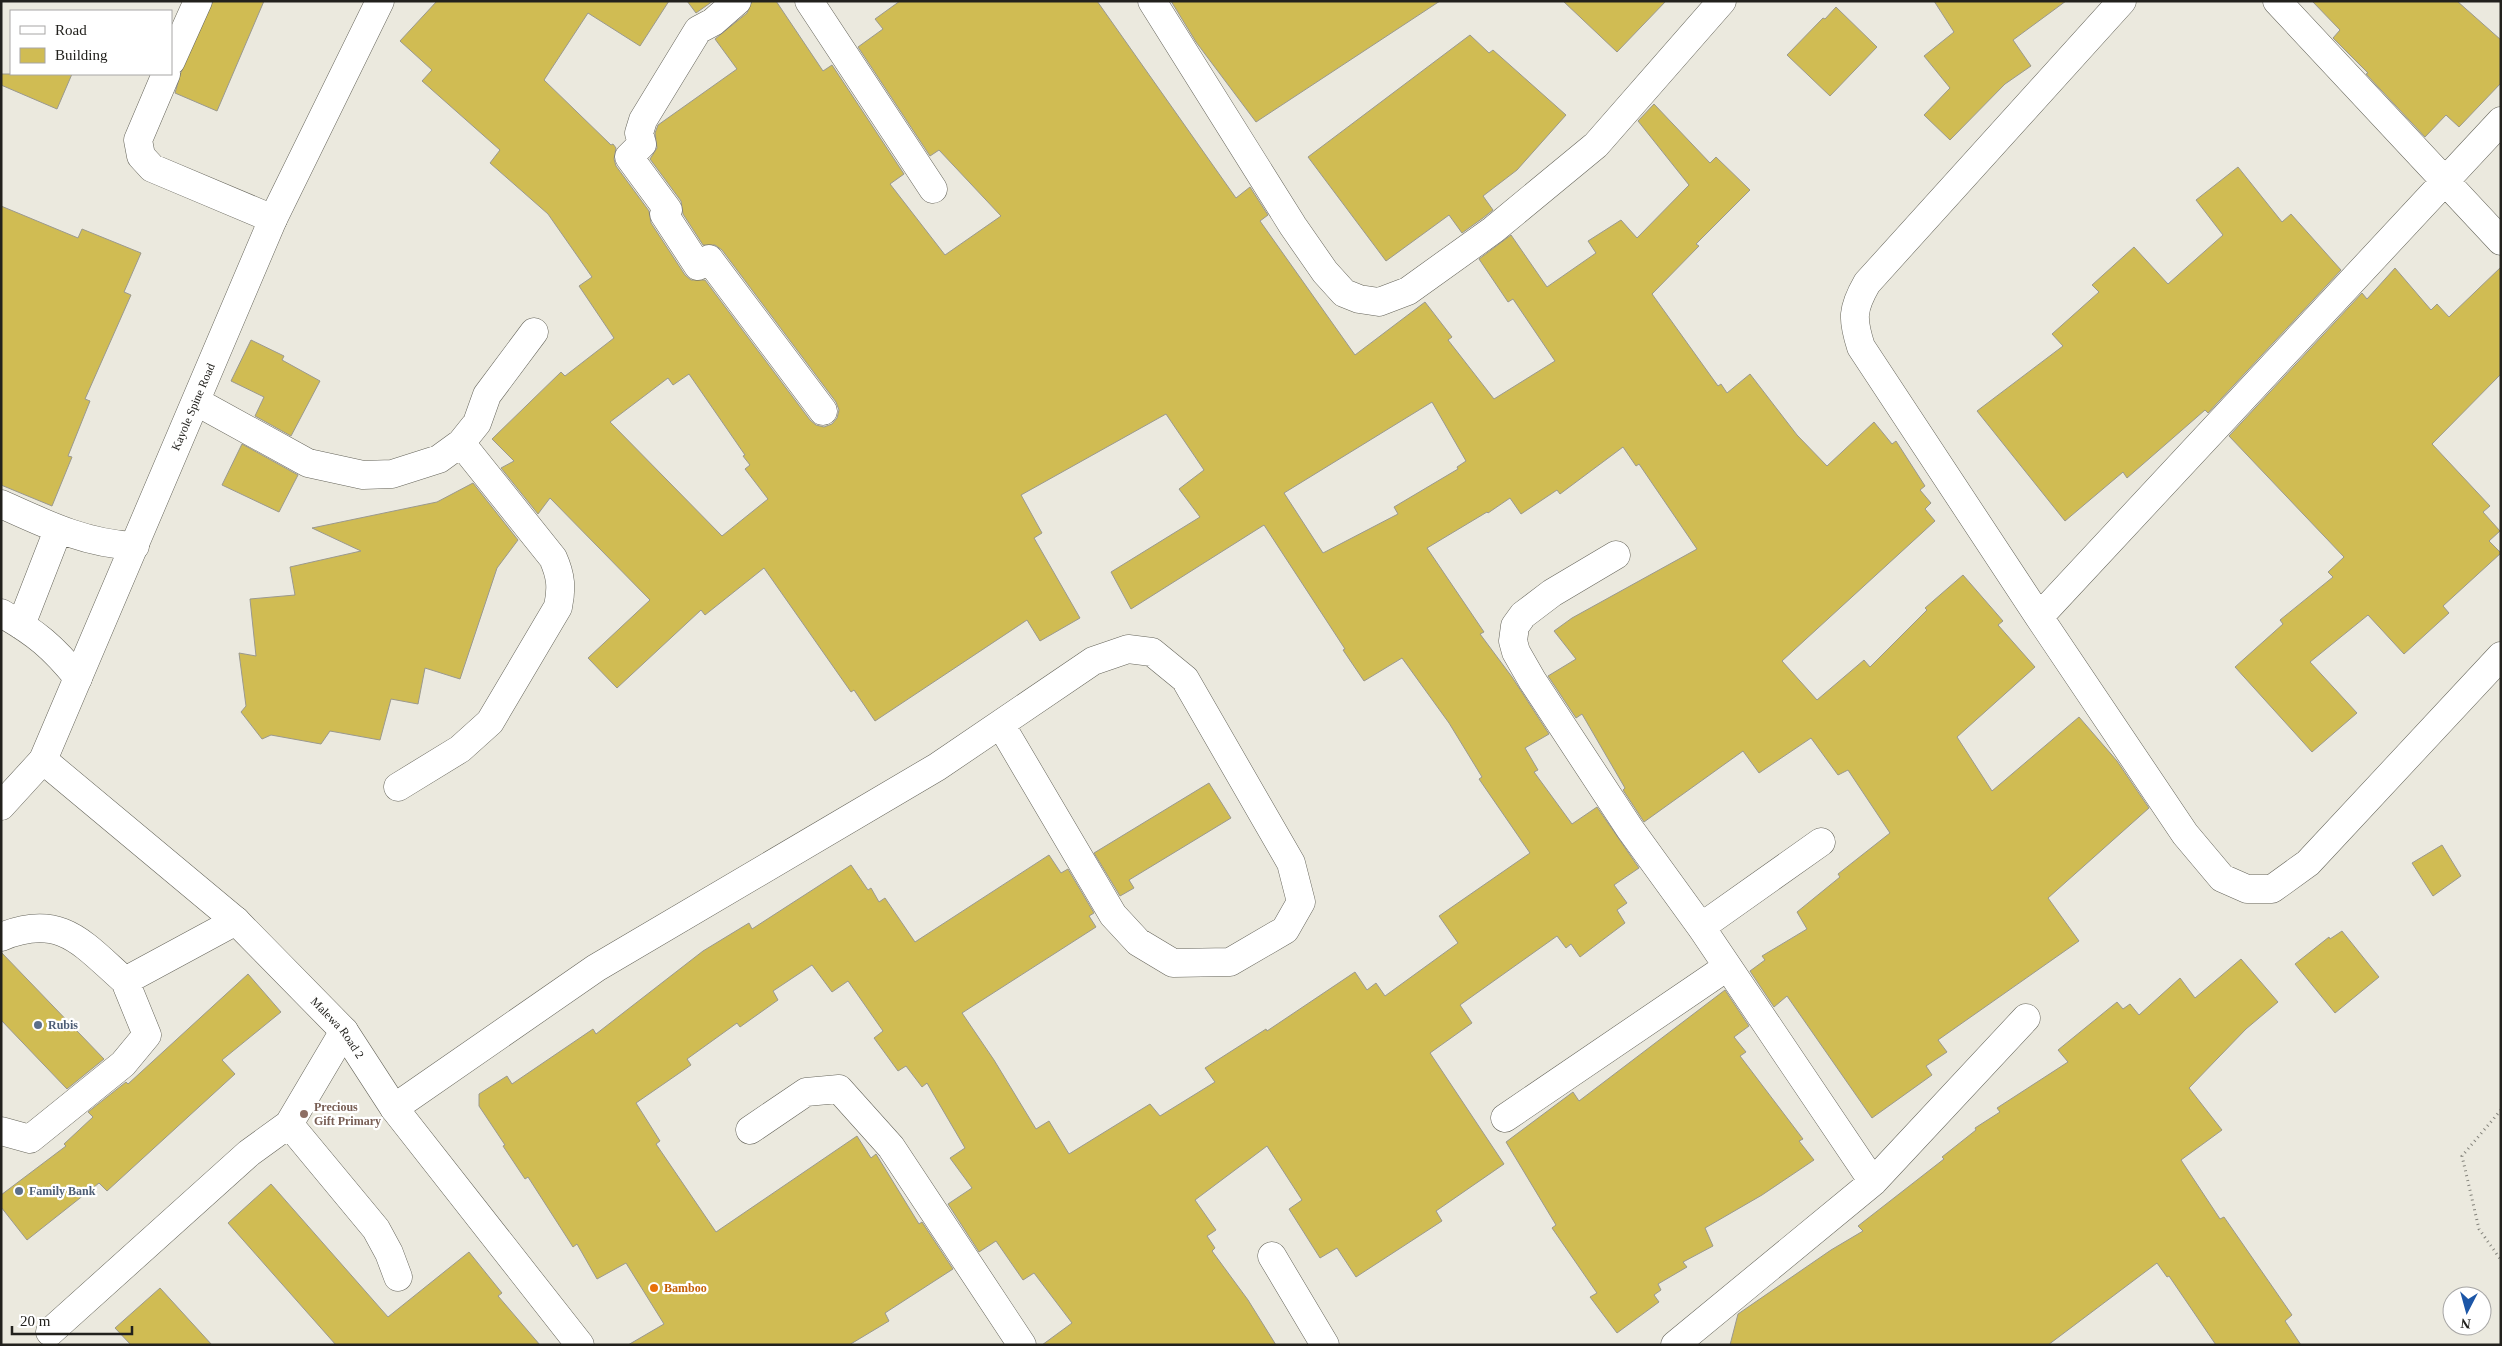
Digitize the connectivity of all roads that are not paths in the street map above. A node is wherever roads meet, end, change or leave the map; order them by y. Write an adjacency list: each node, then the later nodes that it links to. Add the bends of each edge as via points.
1 (198, 1): 9 (street)
2 (380, 1): 14 (street, Kayole Spine Road)
3 (737, 1): 18 (street, via 713,22 698,30 643,120 639,133 642,144 629,157 668,210 664,214 698,266 709,259)
4 (809, 1): 13 (street)
5 (1152, 1): 6 (street, via 1325,272 1344,293 1379,302 1408,291 1493,230 1596,145)
6 (1722, 1)
7 (2122, 1): 24 (street, via 1867,283 1858,300 1854,323 1861,347)
8 (2277, 1): 12 (street)
9 (172, 60)
10 (166, 75): 14 (street, via 138,140 141,156 152,168)
11 (2501, 121): 12 (street)
12 (2446, 182): 15 (street); 24 (street)
13 (933, 189)
14 (273, 219): 17 (street, Kayole Spine Road)
15 (2501, 241)
16 (534, 332): 19 (street, via 487,395 477,423)
17 (197, 402): 19 (street, via 308,463 363,475 392,474 416,468 439,459); 22 (street, Kayole Spine Road)
18 (823, 411)
19 (461, 443): 30 (street, via 553,558 561,575 562,590 558,607 490,722 460,749)
20 (1, 504): 21 (street)
21 (58, 530): 22 (street, via 112,545); 25 (street)
22 (135, 546): 27 (street, Kayole Spine Road)
23 (1616, 555): 34 (street, via 1552,593 1523,615 1515,626 1513,641 1516,652 1548,705 1630,829)
24 (2039, 617): 26 (street, via 2185,834 2222,878 2248,889 2272,889 2308,863)
25 (11, 619): 27 (street, via 56,652)
26 (2501, 656)
27 (78, 678): 29 (street, Kayole Spine Road)
28 (1001, 725): 28 (street, via 1093,661 1128,649 1152,652 1185,679 1291,864 1301,902 1285,930 1230,962 1173,963 1138,942 1112,915); 40 (street, via 937,767 596,968)
29 (43, 760): 31 (street, Kayole Spine Road); 33 (street, Malewa Road 2)
30 (398, 787)
31 (1, 806)
32 (1822, 842): 34 (street)
33 (236, 921): 37 (street); 39 (street, Malewa Road 2)
34 (1701, 927): 36 (street)
35 (1, 937): 37 (street, via 40,926 75,937)
36 (1727, 967): 41 (street); 45 (street)
37 (125, 981): 44 (street, via 147,1035 123,1064 30,1139)
38 (2026, 1018): 45 (street)
39 (344, 1031): 40 (street, Malewa Road 2); 42 (street)
40 (394, 1108): 49 (street, Malewa Road 2)
41 (1505, 1118)
42 (289, 1124): 47 (street, via 376,1229); 48 (street, via 249,1153)
43 (750, 1130): 50 (street, via 806,1092 839,1089 891,1147)
44 (1, 1131)
45 (1873, 1182): 52 (street)
46 (1272, 1256): 51 (street)
47 (398, 1277)
48 (50, 1332)
49 (580, 1345)
50 (1022, 1345)
51 (1325, 1345)
52 (1675, 1345)

